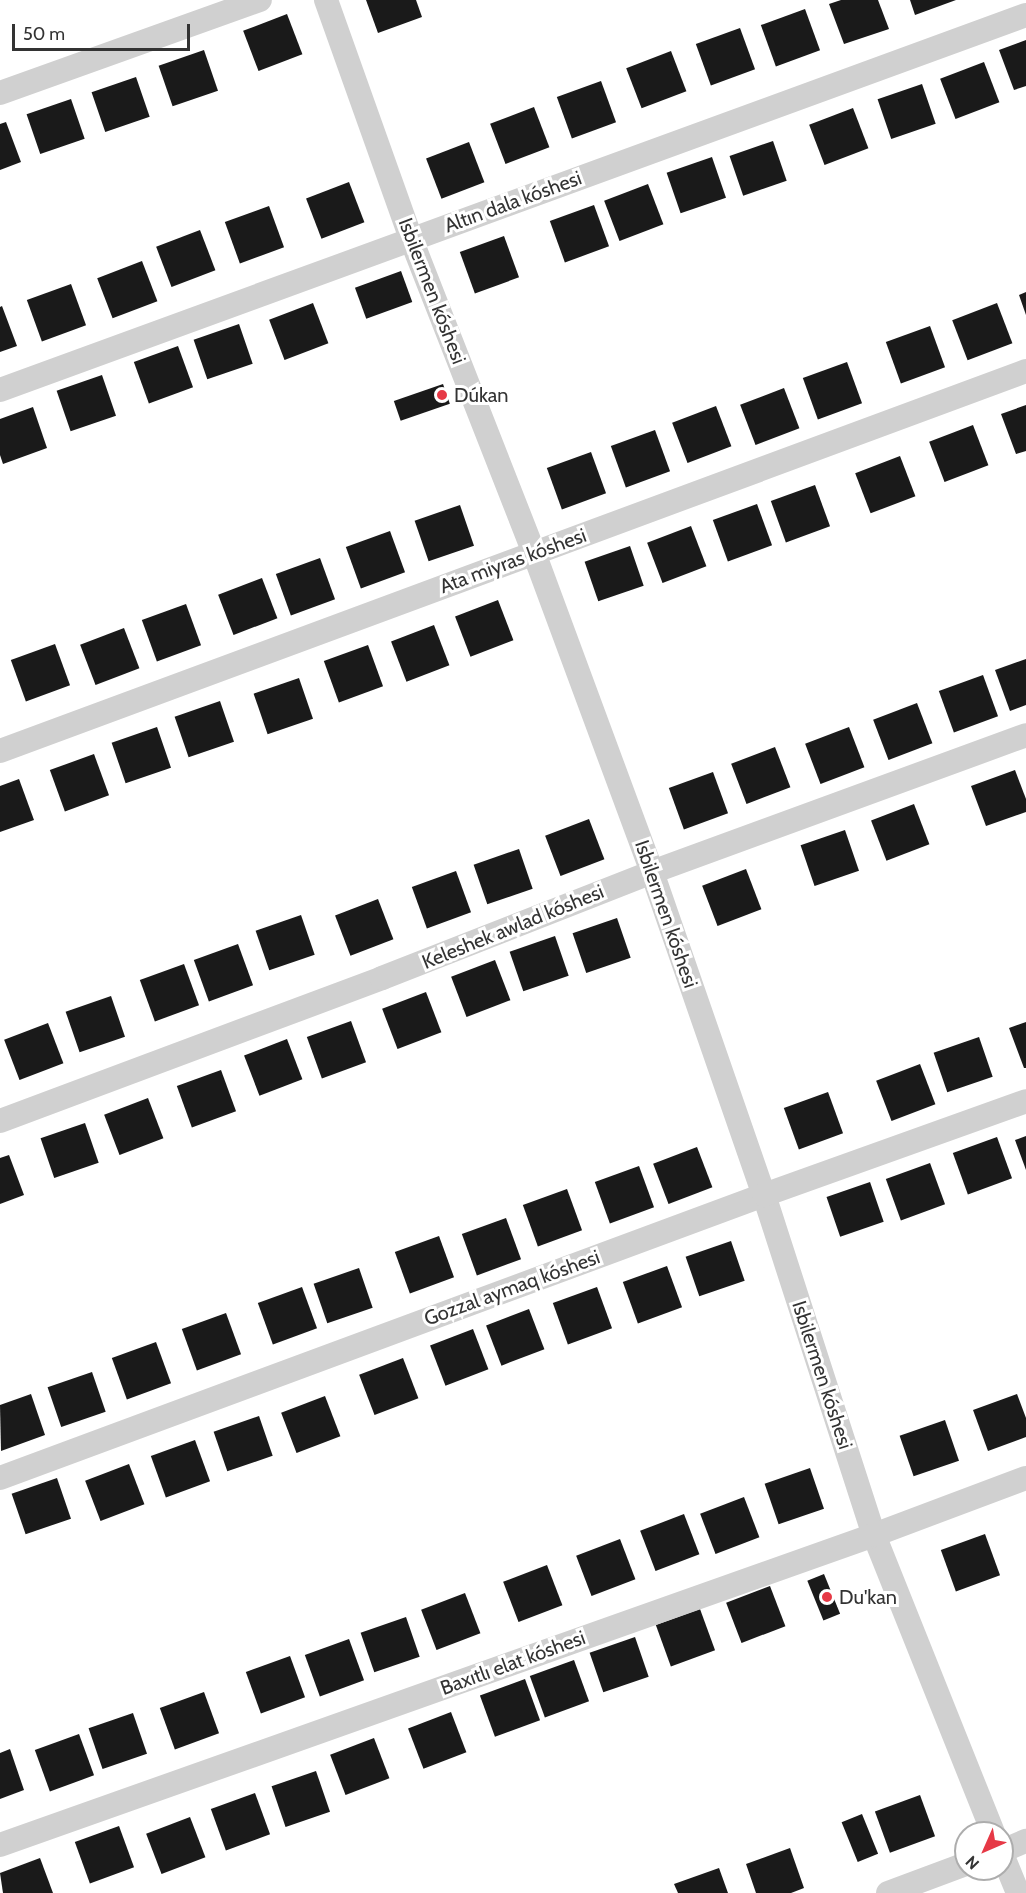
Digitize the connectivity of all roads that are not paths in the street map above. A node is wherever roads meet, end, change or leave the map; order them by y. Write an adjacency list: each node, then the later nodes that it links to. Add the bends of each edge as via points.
1 (260, 0): 4 (street)
2 (326, 0): 5 (street, Isbilermen kóshesi)
3 (1026, 15): 5 (street, Altın dala kóshesi)
4 (0, 93)
5 (411, 239): 7 (street, Altın dala kóshesi); 8 (street, Isbilermen kóshesi)
6 (1026, 371): 8 (street, Ata miyras kóshesi)
7 (0, 390)
8 (534, 553): 10 (street, Ata miyras kóshesi); 11 (street, Isbilermen kóshesi)
9 (1026, 735): 11 (street, Keleshek awlad kóshesi)
10 (0, 752)
11 (652, 872): 13 (street, Keleshek awlad kóshesi); 14 (street, Isbilermen kóshesi)
12 (1026, 1101): 14 (street, Gozzal aymaq kóshesi)
13 (0, 1121)
14 (764, 1195): 15 (street, Gozzal aymaq kóshesi); 17 (street, Isbilermen kóshesi)
15 (0, 1478)
16 (1026, 1479): 17 (street, Baxıtlı elat kóshesi)
17 (874, 1535): 18 (street, Isbilermen kóshesi); 19 (street, Baxıtlı elat kóshesi)
18 (988, 1821)
19 (0, 1845)
20 (954, 1868): 21 (street)
21 (888, 1893)

